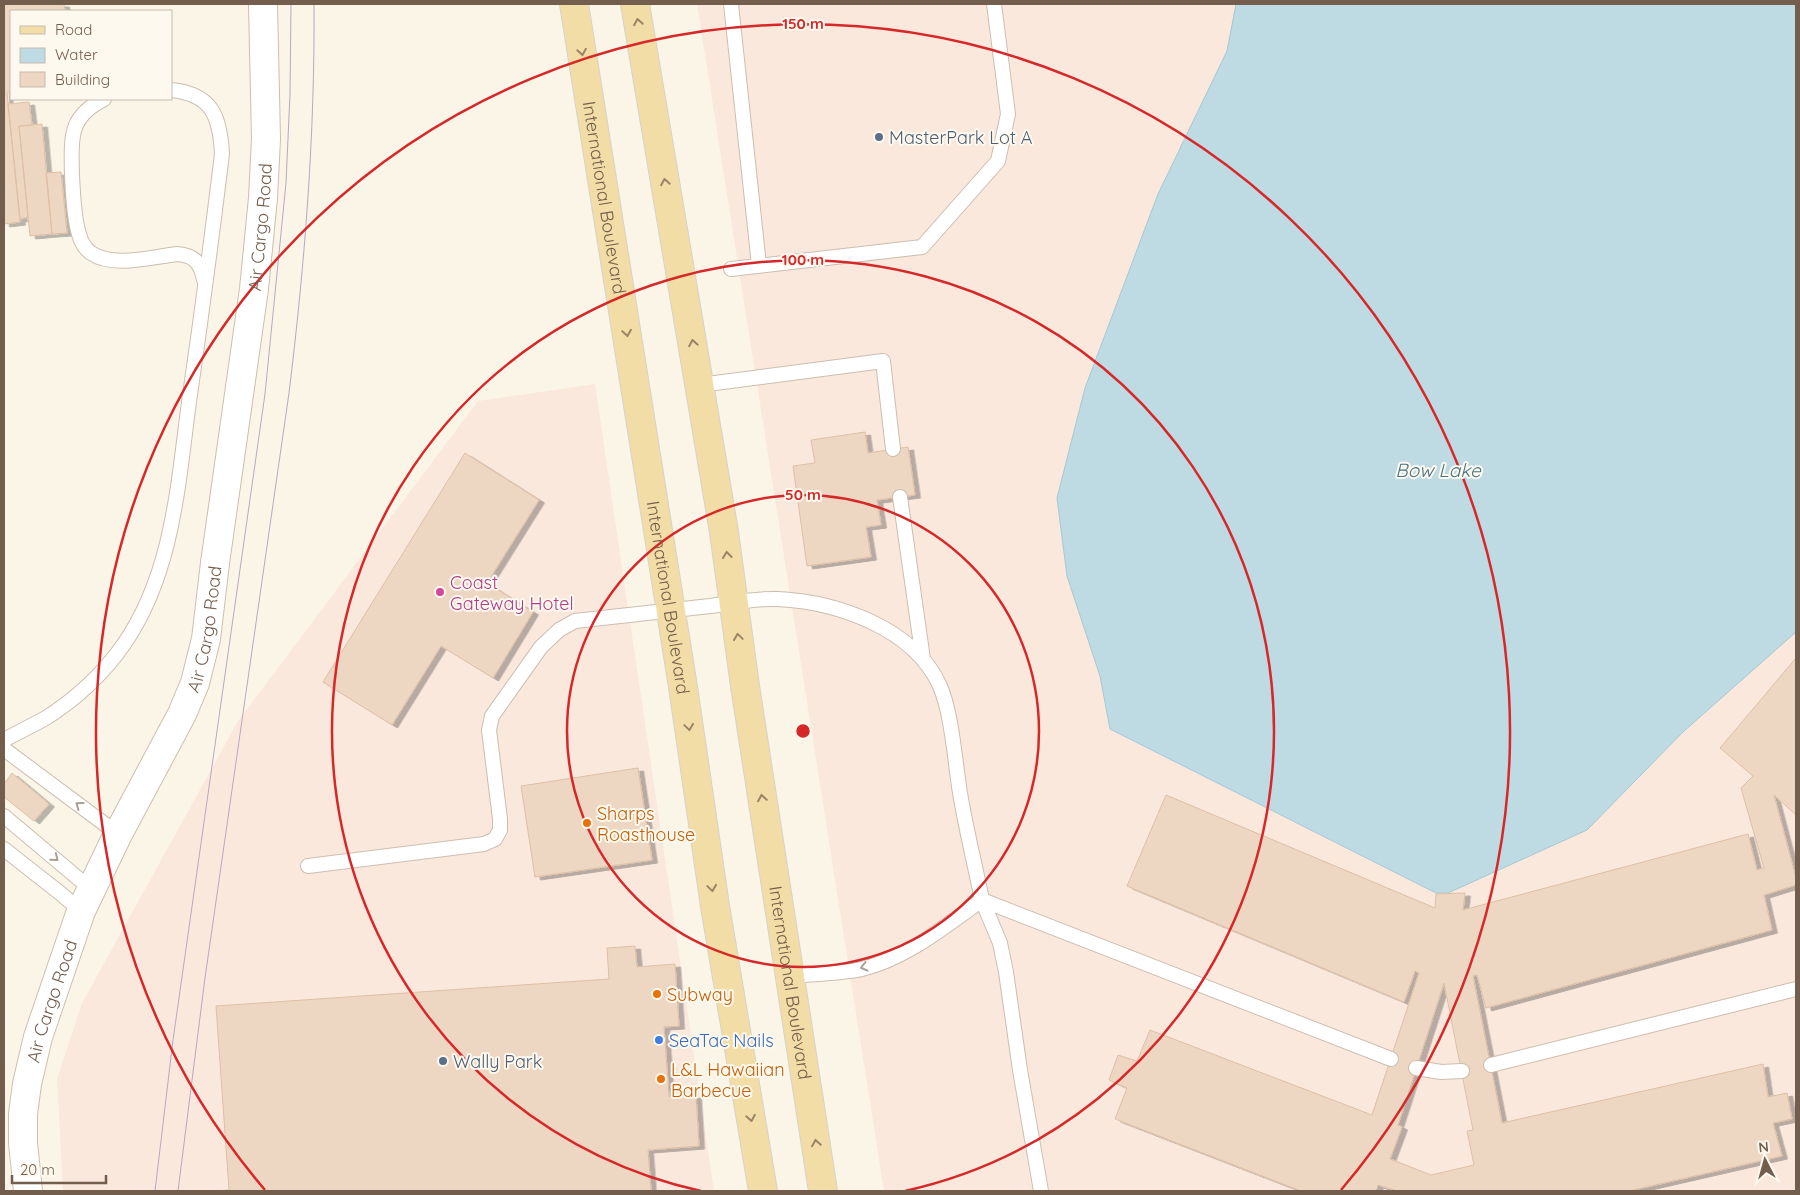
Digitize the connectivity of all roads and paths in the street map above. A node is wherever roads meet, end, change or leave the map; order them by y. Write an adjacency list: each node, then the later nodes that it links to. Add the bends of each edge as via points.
1 (263, 4): 20 (street, Air Cargo Road, via 266,138 263,198 254,289 206,639 182,714)
2 (574, 4): 15 (main road, International Boulevard, one-way to 15)
3 (635, 4): 11 (main road, International Boulevard, one-way to 3)
4 (732, 4): 8 (lane)
5 (994, 4): 8 (lane, via 1008,114 998,161 922,247)
6 (172, 90): 10 (lane, via 196,95 207,103 216,117 221,136 222,154)
7 (102, 100): 10 (lane, via 82,115 72,140 76,222 85,248 98,256 117,261 186,255 199,264)
8 (760, 265): 9 (lane)
9 (730, 269)
10 (206, 288): 17 (lane, via 175,504 154,589 123,644 100,672 45,718)
11 (700, 385): 12 (lane, via 883,361); 14 (main road, International Boulevard, one-way to 11)
12 (893, 449)
13 (900, 497): 16 (lane)
14 (734, 603): 15 (lane); 16 (lane, via 778,599 838,609 884,629); 25 (main road, International Boulevard, one-way to 14)
15 (670, 610): 22 (lane, via 575,621 559,630 541,647 492,716 489,730 500,819 500,830 495,839 484,844); 32 (main road, International Boulevard, one-way to 32, via 714,906)
16 (924, 659): 23 (lane, via 940,687 949,721 960,795)
17 (4, 740)
18 (4, 749): 20 (lane, one-way to 18)
19 (4, 816): 24 (lane, one-way to 24)
20 (118, 834): 24 (street, Air Cargo Road)
21 (4, 849): 24 (lane)
22 (308, 866)
23 (982, 900): 25 (lane, one-way to 25, via 910,950 881,963 861,969); 27 (lane); 34 (lane, via 1000,943 1006,972)
24 (86, 901): 31 (street, Air Cargo Road, via 51,997 27,1084 23,1143)
25 (789, 976): 33 (main road, International Boulevard, one-way to 25)
26 (1796, 989): 28 (lane)
27 (1390, 1059)
28 (1490, 1065)
29 (1416, 1068): 30 (lane)
30 (1462, 1071)
31 (28, 1191)
32 (763, 1191)
33 (823, 1191)
34 (1040, 1191)

